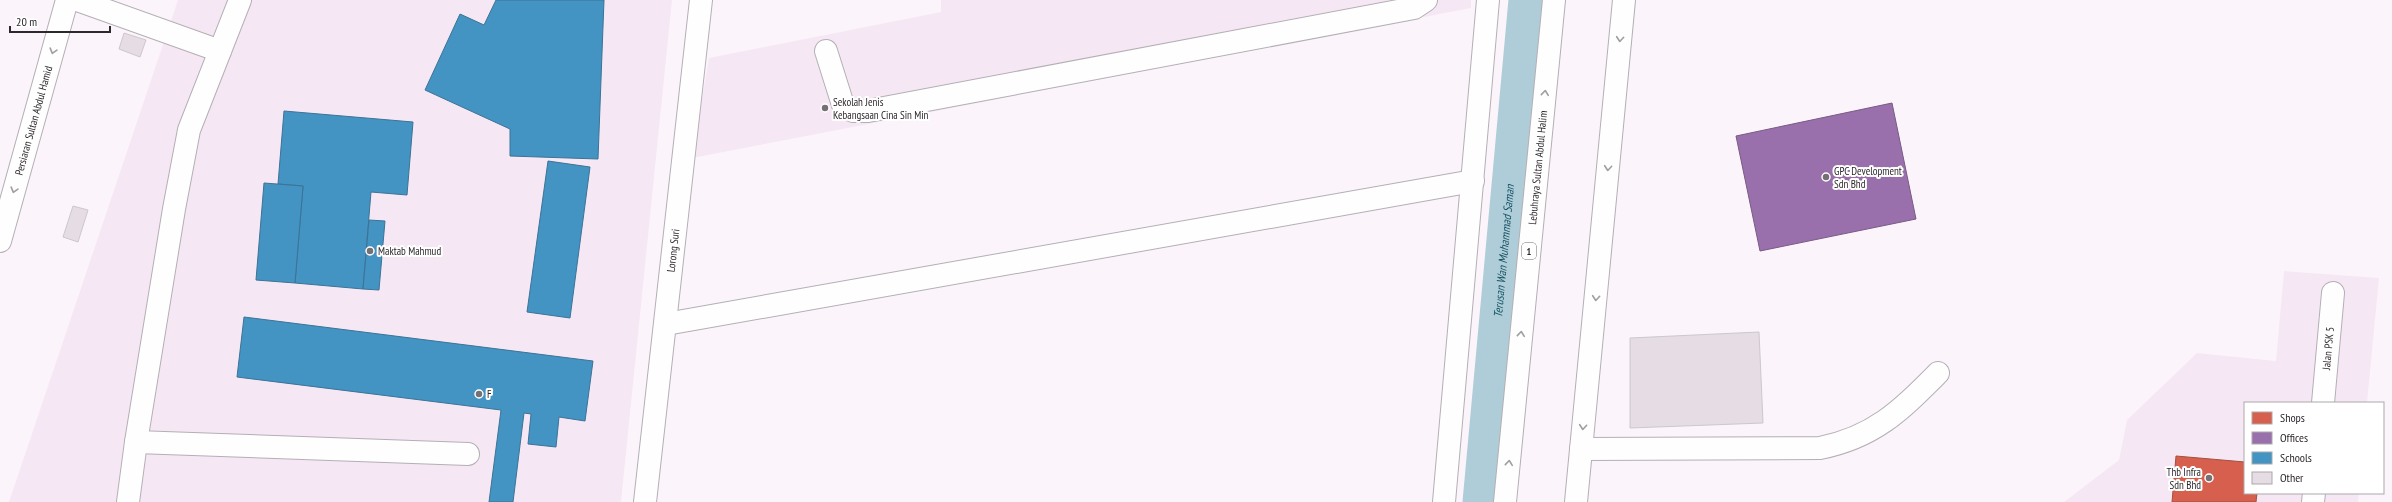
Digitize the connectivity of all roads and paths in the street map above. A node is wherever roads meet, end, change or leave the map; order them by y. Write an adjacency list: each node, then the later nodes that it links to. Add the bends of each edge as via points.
1 (67, 0): 12 (street, Persiaran Sultan Abdul Hamid, one-way to 12)
2 (77, 0): 9 (street)
3 (240, 0): 9 (street)
4 (701, 0): 14 (street, Lorong Suri)
5 (1426, 0): 10 (street, via 1414,8 868,111 853,111 843,105)
6 (1488, 0): 11 (street)
7 (1554, 0): 23 (street, Lebuhraya Sultan Abdul Halim / 1, one-way to 7)
8 (1624, 0): 18 (street, one-way to 18)
9 (220, 51): 17 (street, via 190,130 174,209)
10 (826, 51)
11 (1473, 181): 14 (street); 22 (street)
12 (0, 241)
13 (2333, 293): 16 (street, Jalan PSK 5)
14 (666, 324): 21 (street, Lorong Suri)
15 (1938, 373): 18 (street, via 1900,412 1840,444 1820,448)
16 (2323, 402)
17 (136, 442): 19 (street); 20 (street)
18 (1581, 449): 24 (street)
19 (468, 454)
20 (128, 502)
21 (645, 502)
22 (1444, 502)
23 (1505, 502)
24 (1576, 502)

